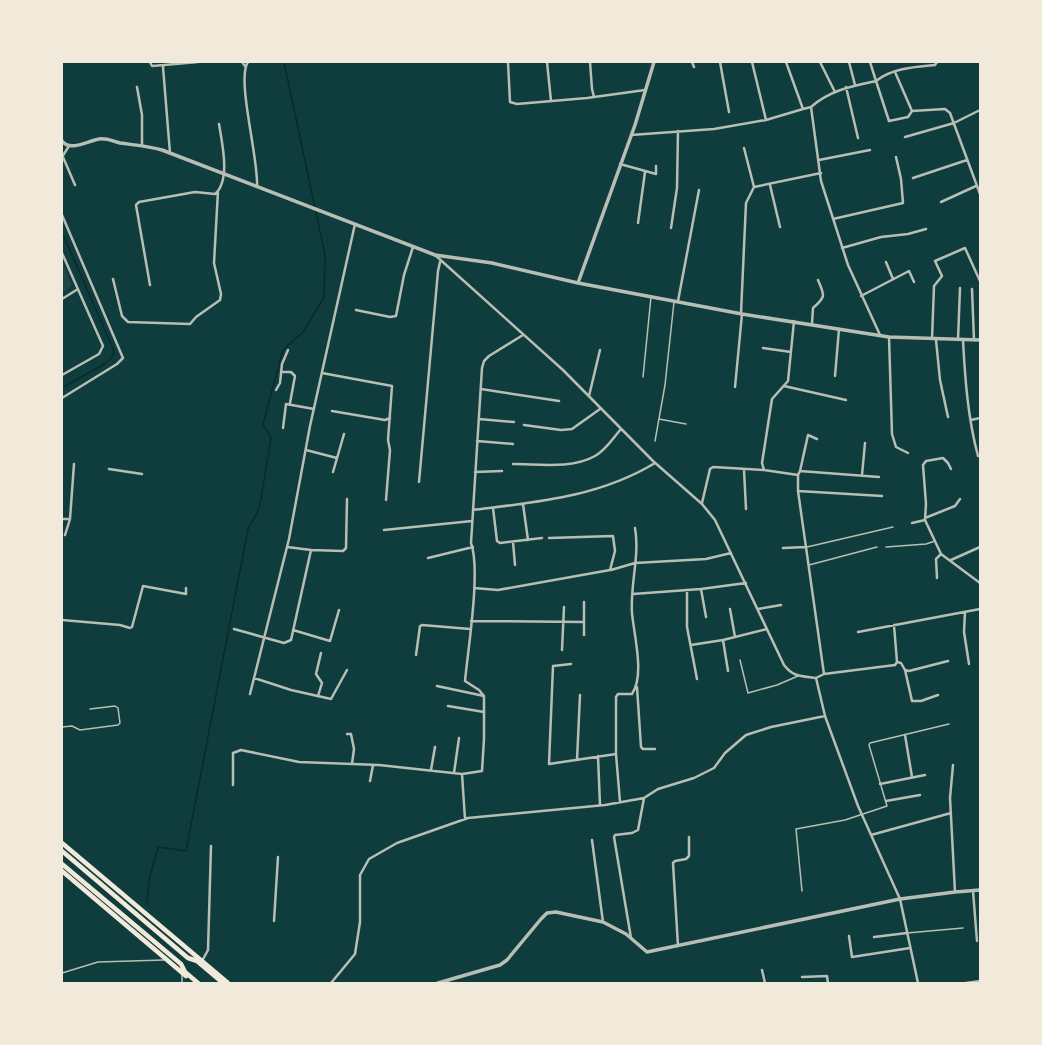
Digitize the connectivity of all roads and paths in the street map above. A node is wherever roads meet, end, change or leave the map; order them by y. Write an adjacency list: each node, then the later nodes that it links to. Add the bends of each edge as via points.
1 (150, 62): 17 (street, via 152,66)
2 (198, 62): 17 (street)
3 (242, 62): 18 (street)
4 (248, 62): 18 (street)
5 (508, 62): 28 (street, via 510,102 517,104)
6 (547, 62): 28 (street)
7 (590, 62): 27 (street)
8 (654, 62): 25 (street)
9 (692, 62): 19 (street)
10 (720, 62): 33 (street)
11 (752, 62): 34 (street)
12 (786, 62): 30 (street)
13 (820, 62): 26 (street)
14 (849, 62): 22 (street)
15 (870, 62): 21 (street)
16 (936, 62): 20 (street, via 935,65)
17 (164, 65): 46 (street)
18 (245, 66): 60 (street, via 244,86 256,158)
19 (694, 67)
20 (895, 72): 21 (street); 32 (street)
21 (876, 82): 22 (street); 32 (street, via 889,121 908,117)
22 (855, 86): 24 (street)
23 (137, 87): 42 (street, via 142,115)
24 (846, 87): 26 (street); 40 (street)
25 (645, 90): 27 (street); 38 (street)
26 (835, 92): 29 (street)
27 (594, 97): 28 (street)
28 (551, 101)
29 (811, 107): 30 (street); 49 (street)
30 (803, 109): 34 (street)
31 (980, 110): 35 (street)
32 (912, 111): 35 (street, via 946,108)
33 (729, 112)
34 (766, 120): 37 (street, via 714,129)
35 (954, 123): 39 (street); 50 (street)
36 (219, 124): 55 (street)
37 (678, 131): 38 (street); 71 (street, via 677,188)
38 (631, 135): 51 (street)
39 (905, 137)
40 (858, 138)
41 (62, 140): 43 (street)
42 (142, 145): 43 (street, via 110,139); 46 (street)
43 (69, 146): 47 (street)
44 (744, 148): 61 (street)
45 (870, 150): 49 (street)
46 (170, 153): 55 (street)
47 (62, 157): 57 (street)
48 (896, 157): 67 (street, via 903,203)
49 (819, 160): 54 (street)
50 (966, 160): 56 (street); 59 (street)
51 (620, 163): 53 (street); 84 (street)
52 (656, 166): 53 (street, via 656,174)
53 (645, 172): 68 (street)
54 (820, 173): 58 (street); 67 (street)
55 (224, 175): 60 (street); 63 (street)
56 (913, 178)
57 (75, 185)
58 (770, 185): 61 (street); 70 (street)
59 (976, 186): 64 (street); 65 (street)
60 (257, 187): 69 (street)
61 (754, 187): 94 (street, via 746,203)
62 (700, 190): 92 (street)
63 (218, 191): 79 (street, via 214,263 220,300 196,316 190,324 128,322 122,316); 85 (street, via 215,194 194,192 139,202 136,205)
64 (980, 194)
65 (941, 202)
66 (62, 215): 120 (street, via 123,358)
67 (833, 218): 74 (street)
68 (638, 223)
69 (356, 224): 73 (street); 111 (street)
70 (780, 227)
71 (671, 228)
72 (926, 229): 74 (street, via 881,237)
73 (413, 246): 76 (street); 93 (street, via 396,316)
74 (842, 248): 90 (street)
75 (62, 253): 87 (street)
76 (435, 255): 77 (street); 84 (street, via 492,264)
77 (440, 262): 98 (street); 163 (street)
78 (886, 262): 80 (street)
79 (113, 279)
80 (893, 279): 83 (street, via 909,271); 90 (street)
81 (818, 280): 96 (street, via 824,295 813,308)
82 (980, 281): 101 (street, via 965,248 935,261 942,276 934,286)
83 (914, 282)
84 (578, 283): 89 (street)
85 (150, 285)
86 (960, 288): 102 (street)
87 (78, 289): 91 (street); 112 (street, via 103,348 97,356)
88 (972, 289): 104 (street)
89 (652, 296): 92 (street); 114 (lane)
90 (861, 296): 99 (street)
91 (62, 299)
92 (676, 301): 94 (street); 131 (lane)
93 (356, 310)
94 (741, 314): 95 (street); 116 (street)
95 (794, 321): 96 (street); 109 (street)
96 (812, 324): 97 (street)
97 (839, 329): 99 (street); 113 (street)
98 (523, 335): 117 (street, via 484,361); 119 (street)
99 (880, 335): 100 (street)
100 (890, 337): 101 (street); 145 (street, via 892,434 896,446)
101 (934, 340): 102 (street); 127 (street)
102 (958, 340): 103 (street)
103 (963, 340): 104 (street); 132 (street)
104 (974, 340): 105 (street)
105 (980, 340)
106 (763, 348): 109 (street)
107 (288, 350): 110 (street, via 282,364)
108 (600, 350): 119 (street)
109 (791, 352): 115 (street, via 788,381)
110 (282, 372): 118 (street); 123 (street, via 291,372 295,376)
111 (322, 373): 124 (street); 128 (street, via 392,386)
112 (62, 376)
113 (835, 376)
114 (643, 377)
115 (784, 386): 121 (street); 154 (street, via 772,399 762,463)
116 (734, 387)
117 (481, 389): 122 (street); 130 (street)
118 (276, 390)
119 (589, 396): 125 (street)
120 (62, 398)
121 (846, 400)
122 (559, 401)
123 (290, 403): 124 (street); 136 (street, via 286,404)
124 (314, 409): 144 (street)
125 (600, 410): 135 (street, via 572,429); 137 (street)
126 (332, 411): 128 (street, via 385,420)
127 (948, 417)
128 (390, 418): 168 (street)
129 (980, 418): 132 (street)
130 (479, 419): 133 (street); 140 (street)
131 (659, 419): 134 (lane); 141 (lane)
132 (971, 420): 146 (street)
133 (514, 422)
134 (686, 424)
135 (524, 425)
136 (283, 428)
137 (621, 429): 148 (street); 150 (street, via 596,455 578,463)
138 (344, 434): 147 (street)
139 (817, 438): 156 (street, via 808,435)
140 (477, 441): 143 (street); 158 (street)
141 (655, 441)
142 (865, 443): 161 (street)
143 (513, 444)
144 (306, 450): 147 (street); 188 (street)
145 (908, 453)
146 (978, 456)
147 (337, 458): 157 (street)
148 (655, 462): 169 (street, via 636,474 605,487); 170 (street)
149 (74, 464): 175 (street)
150 (513, 464)
151 (110, 469): 159 (street)
152 (951, 469): 176 (street, via 943,458 926,461 923,465)
153 (744, 470): 154 (street); 170 (street, via 710,470); 172 (street)
154 (764, 470): 160 (street)
155 (502, 471): 158 (street)
156 (800, 471): 160 (street); 161 (street)
157 (333, 472)
158 (475, 472): 173 (street)
159 (142, 474)
160 (798, 475): 164 (street)
161 (862, 475): 162 (street)
162 (879, 477)
163 (419, 482)
164 (798, 491): 165 (street); 190 (street)
165 (882, 496)
166 (347, 499): 195 (street, via 346,548 343,551)
167 (960, 499): 176 (street, via 955,506)
168 (386, 500)
169 (523, 504): 171 (street); 185 (street)
170 (702, 504): 196 (street, via 715,520)
171 (493, 508): 173 (street); 187 (street, via 497,541)
172 (746, 509)
173 (473, 510): 177 (street)
174 (62, 519): 175 (street)
175 (70, 519): 182 (street)
176 (925, 519): 178 (street); 186 (street)
177 (472, 521): 181 (street); 189 (street)
178 (912, 523)
179 (893, 527): 190 (lane)
180 (635, 528): 200 (street)
181 (384, 530)
182 (65, 535)
183 (542, 538): 185 (street)
184 (549, 538): 203 (street, via 613,536 615,551)
185 (528, 540): 187 (street)
186 (935, 541): 192 (lane); 197 (street)
187 (513, 542): 201 (street)
188 (287, 547): 195 (street); 233 (street)
189 (472, 547): 198 (street); 208 (street)
190 (806, 547): 194 (street); 202 (street)
191 (877, 547): 202 (lane)
192 (886, 547)
193 (980, 547): 199 (street)
194 (783, 548)
195 (311, 550): 229 (street)
196 (731, 553): 200 (street, via 700,560); 205 (street)
197 (941, 554): 199 (street); 204 (street, via 936,559)
198 (428, 558)
199 (950, 560): 206 (street)
200 (635, 564): 203 (street); 211 (street)
201 (515, 565)
202 (809, 565): 247 (street)
203 (610, 570): 208 (street, via 498,590)
204 (938, 578)
205 (746, 583): 209 (street); 216 (street)
206 (980, 583)
207 (186, 588): 221 (street, via 186,594 143,586 130,628)
208 (474, 588): 222 (street)
209 (701, 588): 210 (street); 220 (street)
210 (687, 590): 211 (street); 235 (street, via 687,627)
211 (633, 594): 253 (street)
212 (584, 602): 224 (street)
213 (781, 605): 216 (street)
214 (564, 607): 223 (street)
215 (730, 609): 232 (street)
216 (758, 609): 228 (street)
217 (980, 609): 219 (street)
218 (339, 610): 229 (street, via 330,641)
219 (965, 612): 225 (street); 243 (street, via 964,632)
220 (706, 617)
221 (62, 620)
222 (471, 621): 223 (street); 227 (street)
223 (564, 622): 224 (street); 236 (street)
224 (584, 622): 231 (street)
225 (894, 625): 230 (street); 241 (street)
226 (234, 629): 233 (street)
227 (470, 629): 238 (street, via 422,625); 258 (street, via 465,681)
228 (767, 629): 232 (street); 248 (street, via 784,665 790,673)
229 (293, 630): 233 (street, via 288,642)
230 (858, 632)
231 (584, 635)
232 (735, 637): 234 (street)
233 (264, 638): 249 (street)
234 (723, 640): 235 (street); 246 (street)
235 (691, 645): 251 (street)
236 (562, 650)
237 (321, 653): 257 (street, via 316,674 322,684)
238 (416, 655)
239 (740, 660): 248 (lane, via 748,693)
240 (948, 661): 245 (street, via 910,671)
241 (897, 662): 245 (street, via 901,663); 247 (street, via 895,665)
242 (571, 664): 272 (street, via 553,666 549,764)
243 (969, 664)
244 (347, 670): 257 (street, via 330,699)
245 (905, 670): 255 (street, via 912,701 921,701)
246 (728, 671)
247 (824, 674): 250 (street)
248 (798, 676): 250 (street)
249 (254, 678): 254 (street); 257 (street)
250 (816, 678): 262 (street)
251 (697, 679)
252 (437, 686): 258 (street)
253 (637, 687): 269 (street, via 641,747); 270 (street, via 632,694 618,694 616,697)
254 (250, 694)
255 (938, 694)
256 (580, 695): 272 (street)
257 (318, 696)
258 (484, 696): 261 (street)
259 (448, 706): 261 (street)
260 (90, 708): 264 (lane, via 115,706 118,708 120,723 80,730 72,726)
261 (484, 712): 278 (street, via 482,771)
262 (826, 716): 285 (street, via 771,727 746,735 725,753 714,768 694,778 658,789); 290 (street)
263 (949, 724): 266 (lane)
264 (62, 727)
265 (347, 734): 273 (street, via 351,734 354,749)
266 (905, 735): 280 (street); 282 (lane, via 869,744)
267 (459, 738): 277 (street)
268 (435, 747): 276 (street)
269 (655, 749)
270 (616, 754): 271 (street); 287 (street)
271 (598, 756): 272 (street); 288 (street)
272 (577, 760)
273 (352, 764): 274 (street); 283 (street, via 299,762 241,750 233,753)
274 (373, 765): 276 (street); 281 (street)
275 (953, 765): 289 (street)
276 (431, 770): 277 (street)
277 (454, 773): 278 (street)
278 (462, 774): 291 (street)
279 (925, 775): 280 (street)
280 (912, 777): 282 (street)
281 (370, 781)
282 (880, 784): 286 (lane)
283 (233, 786)
284 (920, 795): 286 (street)
285 (644, 798): 287 (street); 312 (street, via 638,830 614,837)
286 (886, 801): 290 (lane, via 887,806)
287 (620, 802): 288 (street)
288 (600, 805): 291 (street)
289 (951, 813): 292 (street); 304 (street)
290 (862, 815): 292 (street); 302 (lane, via 796,829)
291 (465, 819): 328 (street, via 397,843 369,859 360,875 360,922 355,954)
292 (871, 835): 305 (street)
293 (689, 837): 314 (street, via 689,856 673,864)
294 (592, 840): 307 (street)
295 (62, 844): 317 (highway)
296 (211, 846): 317 (street, via 208,950)
297 (62, 851): 326 (highway, via 188,958 197,961)
298 (278, 857): 306 (street)
299 (62, 864): 325 (highway, via 181,964 185,972)
300 (62, 871): 316 (highway)
301 (980, 890): 303 (street)
302 (802, 891)
303 (973, 891): 304 (street); 313 (street)
304 (955, 892): 305 (street)
305 (900, 899): 309 (street); 314 (street)
306 (274, 921)
307 (603, 922): 312 (street); 329 (street, via 556,912 547,913 500,965)
308 (963, 928): 309 (lane)
309 (907, 932): 311 (street); 315 (street)
310 (849, 936): 315 (street, via 852,956)
311 (874, 937)
312 (631, 938): 314 (street, via 647,952)
313 (977, 941)
314 (678, 946)
315 (910, 948): 332 (street)
316 (166, 960): 319 (lane, via 98,962); 320 (highway)
317 (202, 961): 327 (highway)
318 (762, 970): 330 (street)
319 (62, 973)
320 (182, 973): 323 (lane); 324 (highway)
321 (802, 977): 331 (street, via 827,976)
322 (980, 981): 333 (street)
323 (182, 983)
324 (194, 983)
325 (198, 983)
326 (223, 983)
327 (228, 983)
328 (331, 983)
329 (438, 983)
330 (765, 983)
331 (828, 983)
332 (918, 983)
333 (966, 983)

